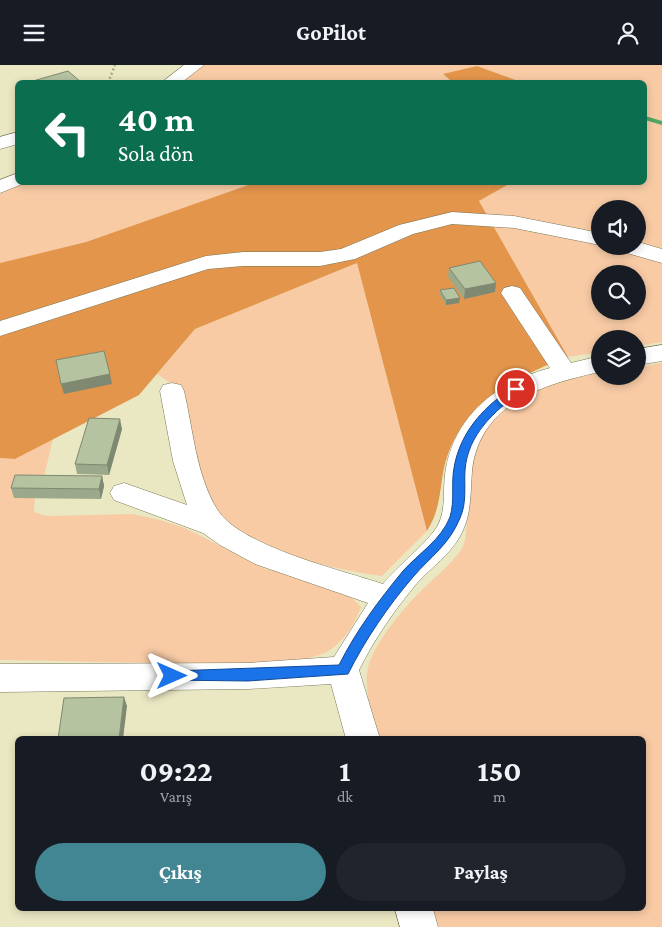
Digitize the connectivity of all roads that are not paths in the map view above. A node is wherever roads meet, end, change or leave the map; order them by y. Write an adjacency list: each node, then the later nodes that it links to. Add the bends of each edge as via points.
1 (195, 65): 2 (street)
2 (173, 80)
3 (15, 139): 4 (street)
4 (0, 143)
5 (15, 180): 6 (street)
6 (0, 187)
7 (591, 237): 11 (street, via 514,222 452,218 406,229 347,254 320,259 243,259 206,263)
8 (646, 252): 9 (street)
9 (662, 257)
10 (512, 293): 15 (street)
11 (0, 329)
12 (662, 353): 13 (street)
13 (646, 356)
14 (591, 366): 15 (street)
15 (564, 371): 19 (street, via 526,384 507,395 475,427 460,468 456,516 445,538 409,573)
16 (172, 391): 18 (street, via 199,501)
17 (124, 493): 18 (street)
18 (213, 525): 19 (street, via 265,556)
19 (390, 598): 20 (street, via 354,648)
20 (343, 670): 21 (street, via 248,675); 22 (street)
21 (0, 679)
22 (362, 736)
23 (415, 911): 24 (street)
24 (419, 927)

